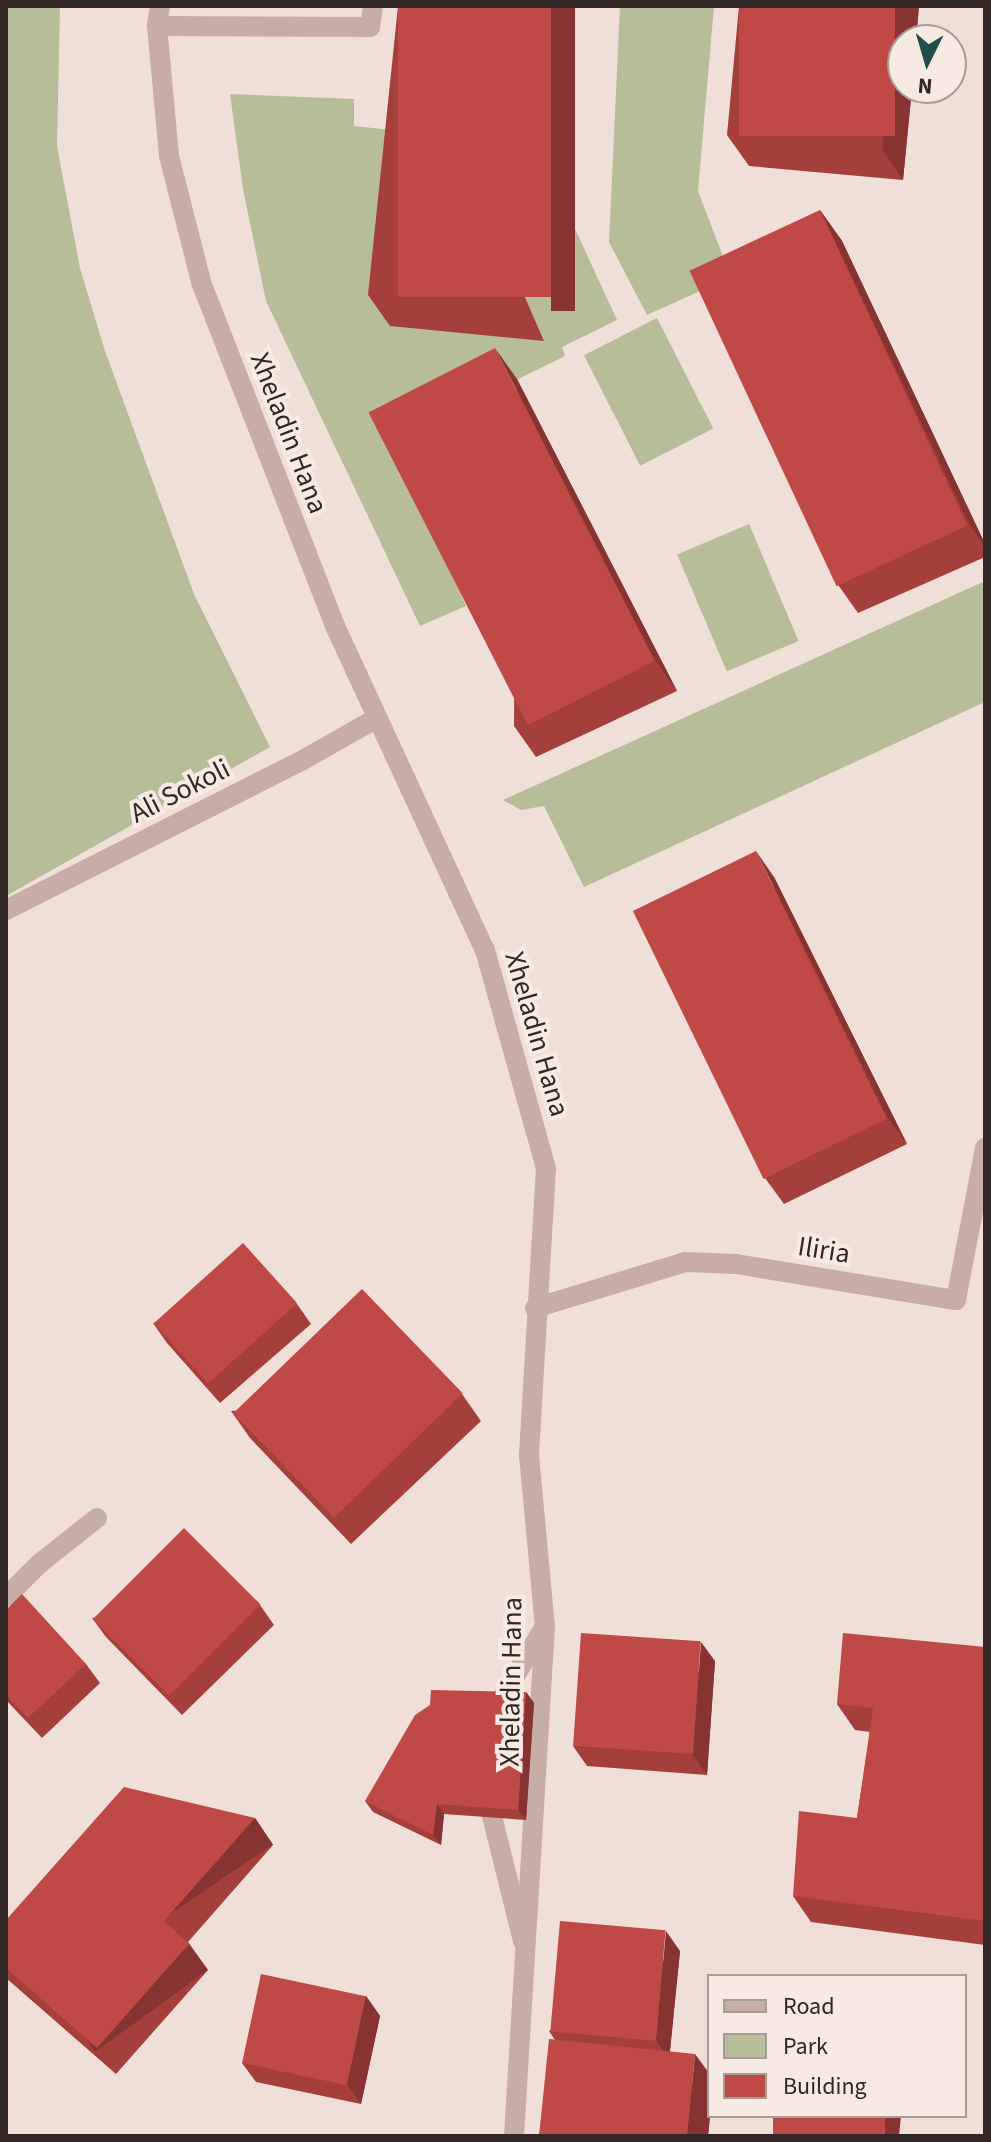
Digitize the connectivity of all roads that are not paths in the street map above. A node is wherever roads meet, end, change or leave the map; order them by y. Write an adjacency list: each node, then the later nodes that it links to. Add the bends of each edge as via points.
1 (373, 6): 2 (street, via 370,27)
2 (158, 16): 3 (street, Xheladin Hana, via 169,156 201,282 335,626)
3 (377, 718): 4 (street, Ali Sokoli); 6 (street, Xheladin Hana, via 485,950 546,1168)
4 (6, 910)
5 (985, 1148): 6 (street, Iliria, via 956,1300 736,1264 685,1262)
6 (535, 1308): 9 (street, Xheladin Hana, via 529,1455)
7 (97, 1518): 8 (street)
8 (6, 1597)
9 (545, 1626): 10 (street); 12 (street, Xheladin Hana)
10 (500, 1701)
11 (492, 1816): 12 (street)
12 (527, 1954): 13 (street, Xheladin Hana)
13 (514, 2136)

